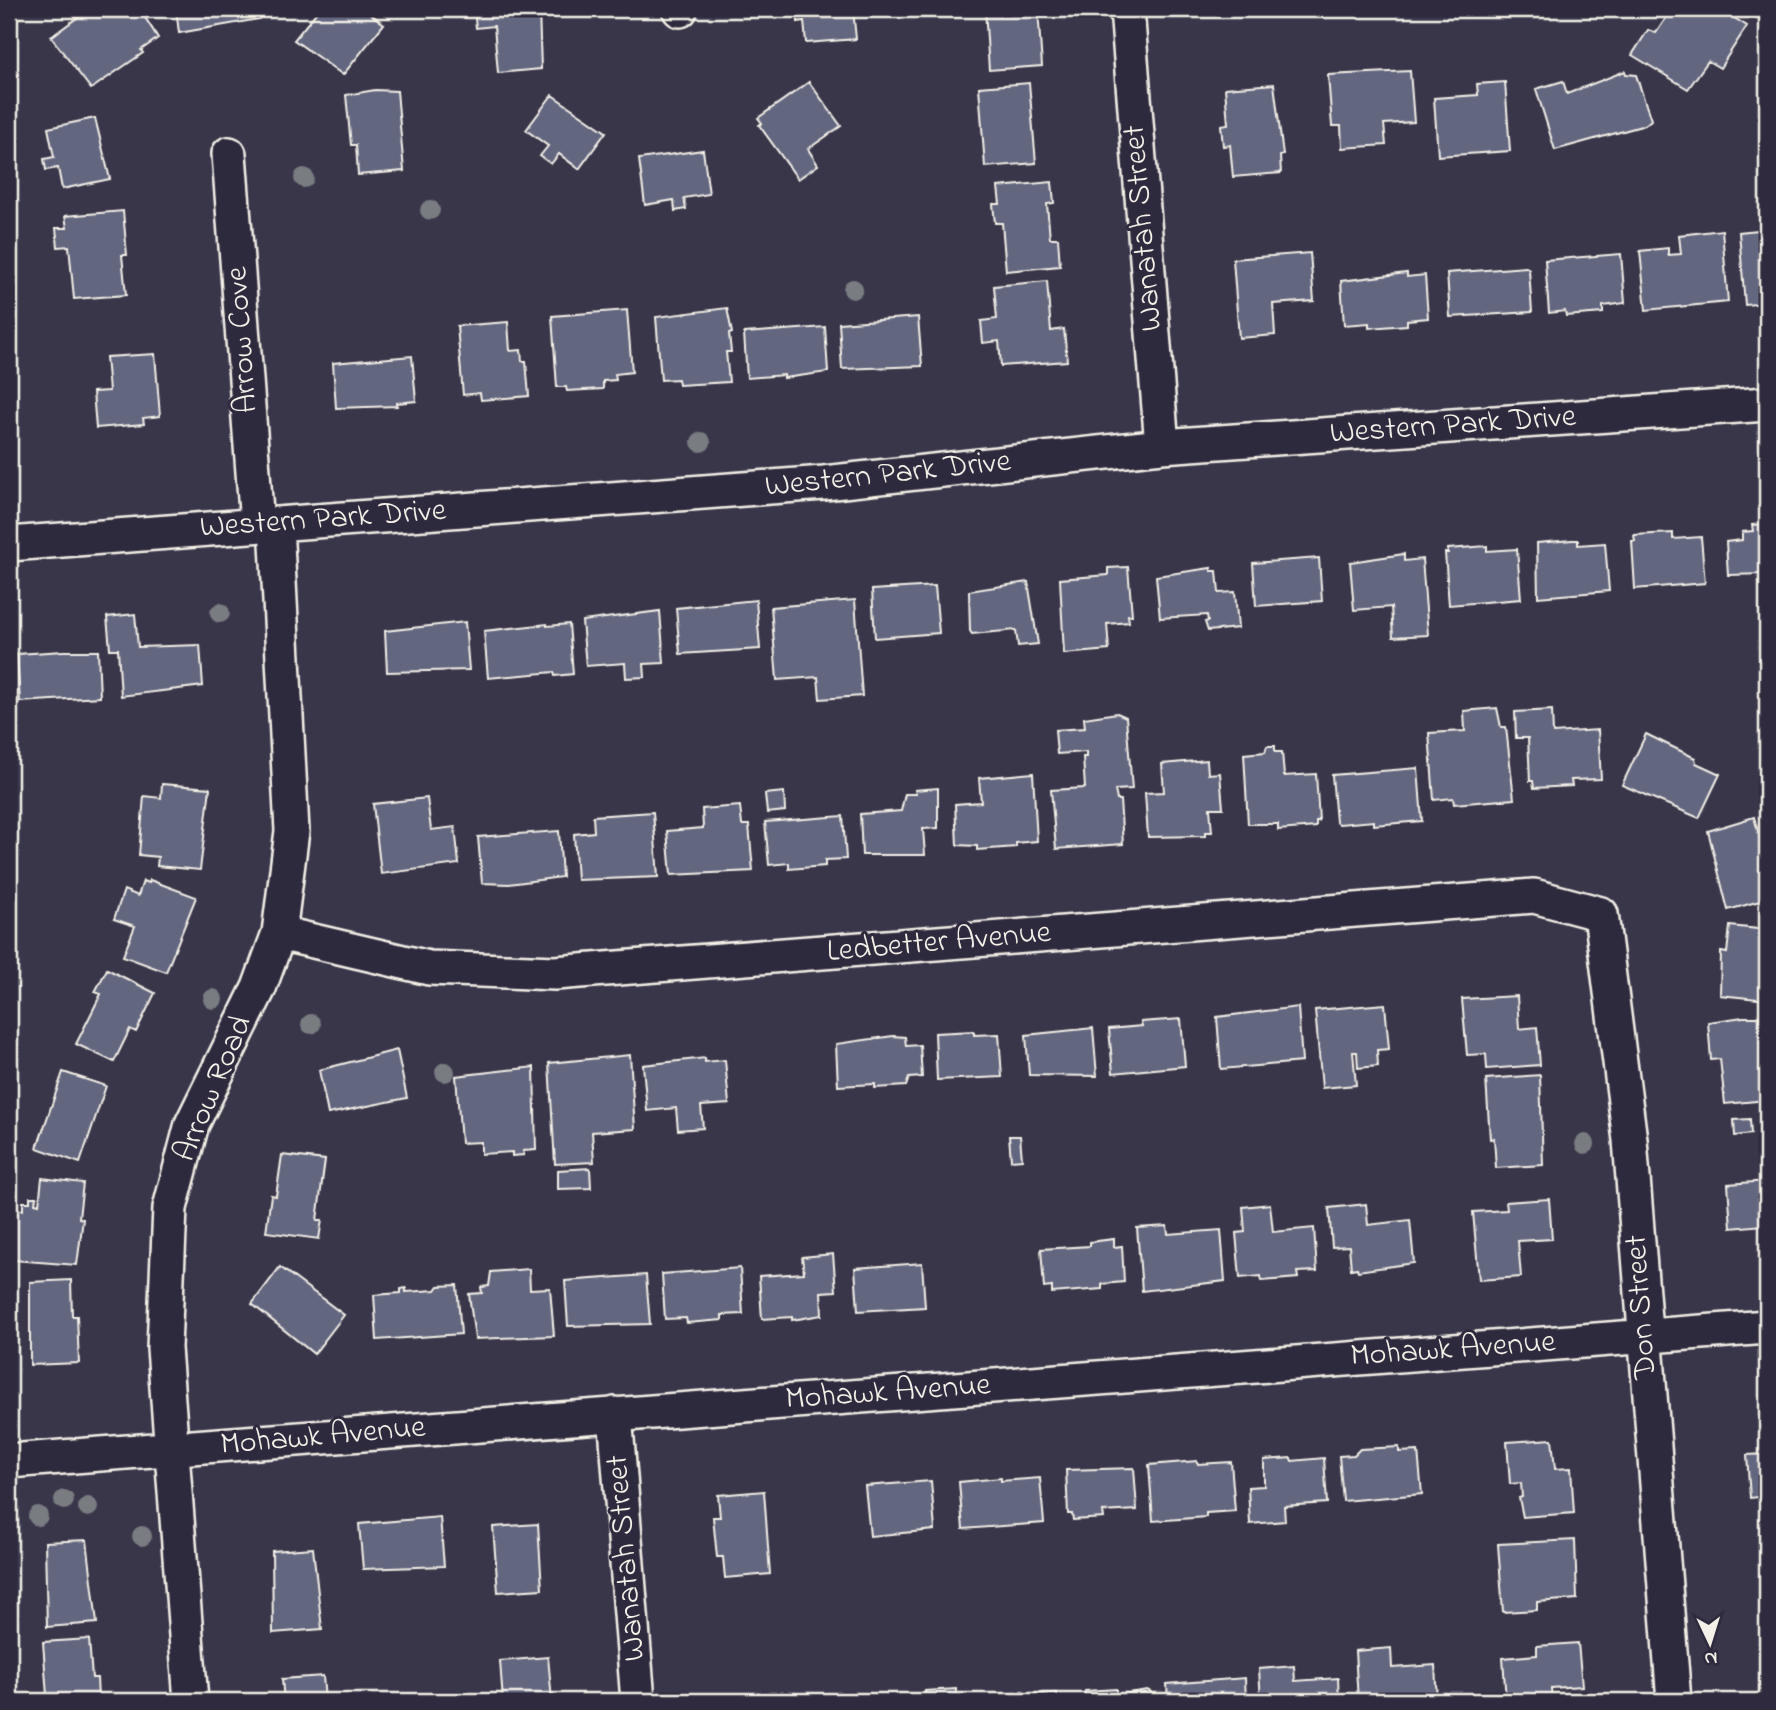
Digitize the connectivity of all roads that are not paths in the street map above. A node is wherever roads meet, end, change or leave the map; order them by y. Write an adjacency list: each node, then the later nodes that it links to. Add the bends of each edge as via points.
1 (1126, 9): 4 (street, Wanatah Street)
2 (229, 154): 5 (street, Arrow Cove)
3 (1767, 404): 4 (street, Western Park Drive)
4 (1162, 446): 5 (street, Western Park Drive, via 824,483)
5 (266, 525): 6 (street, Western Park Drive); 8 (street, Arrow Road, via 292,831)
6 (9, 544)
7 (1601, 914): 8 (street, Ledbetter Avenue, via 1534,896 555,973 429,968); 10 (street, Don Street, via 1629,1140)
8 (279, 933): 12 (street, Arrow Road, via 258,988 192,1124 170,1208 164,1348)
9 (1767, 1327): 10 (street, Mohawk Avenue)
10 (1644, 1335): 11 (street, Mohawk Avenue); 16 (street, Don Street)
11 (615, 1414): 12 (street, Mohawk Avenue); 15 (street, Wanatah Street)
12 (172, 1449): 13 (street, Mohawk Avenue); 14 (street, Arrow Road)
13 (9, 1461)
14 (191, 1701)
15 (638, 1701)
16 (1674, 1701)

